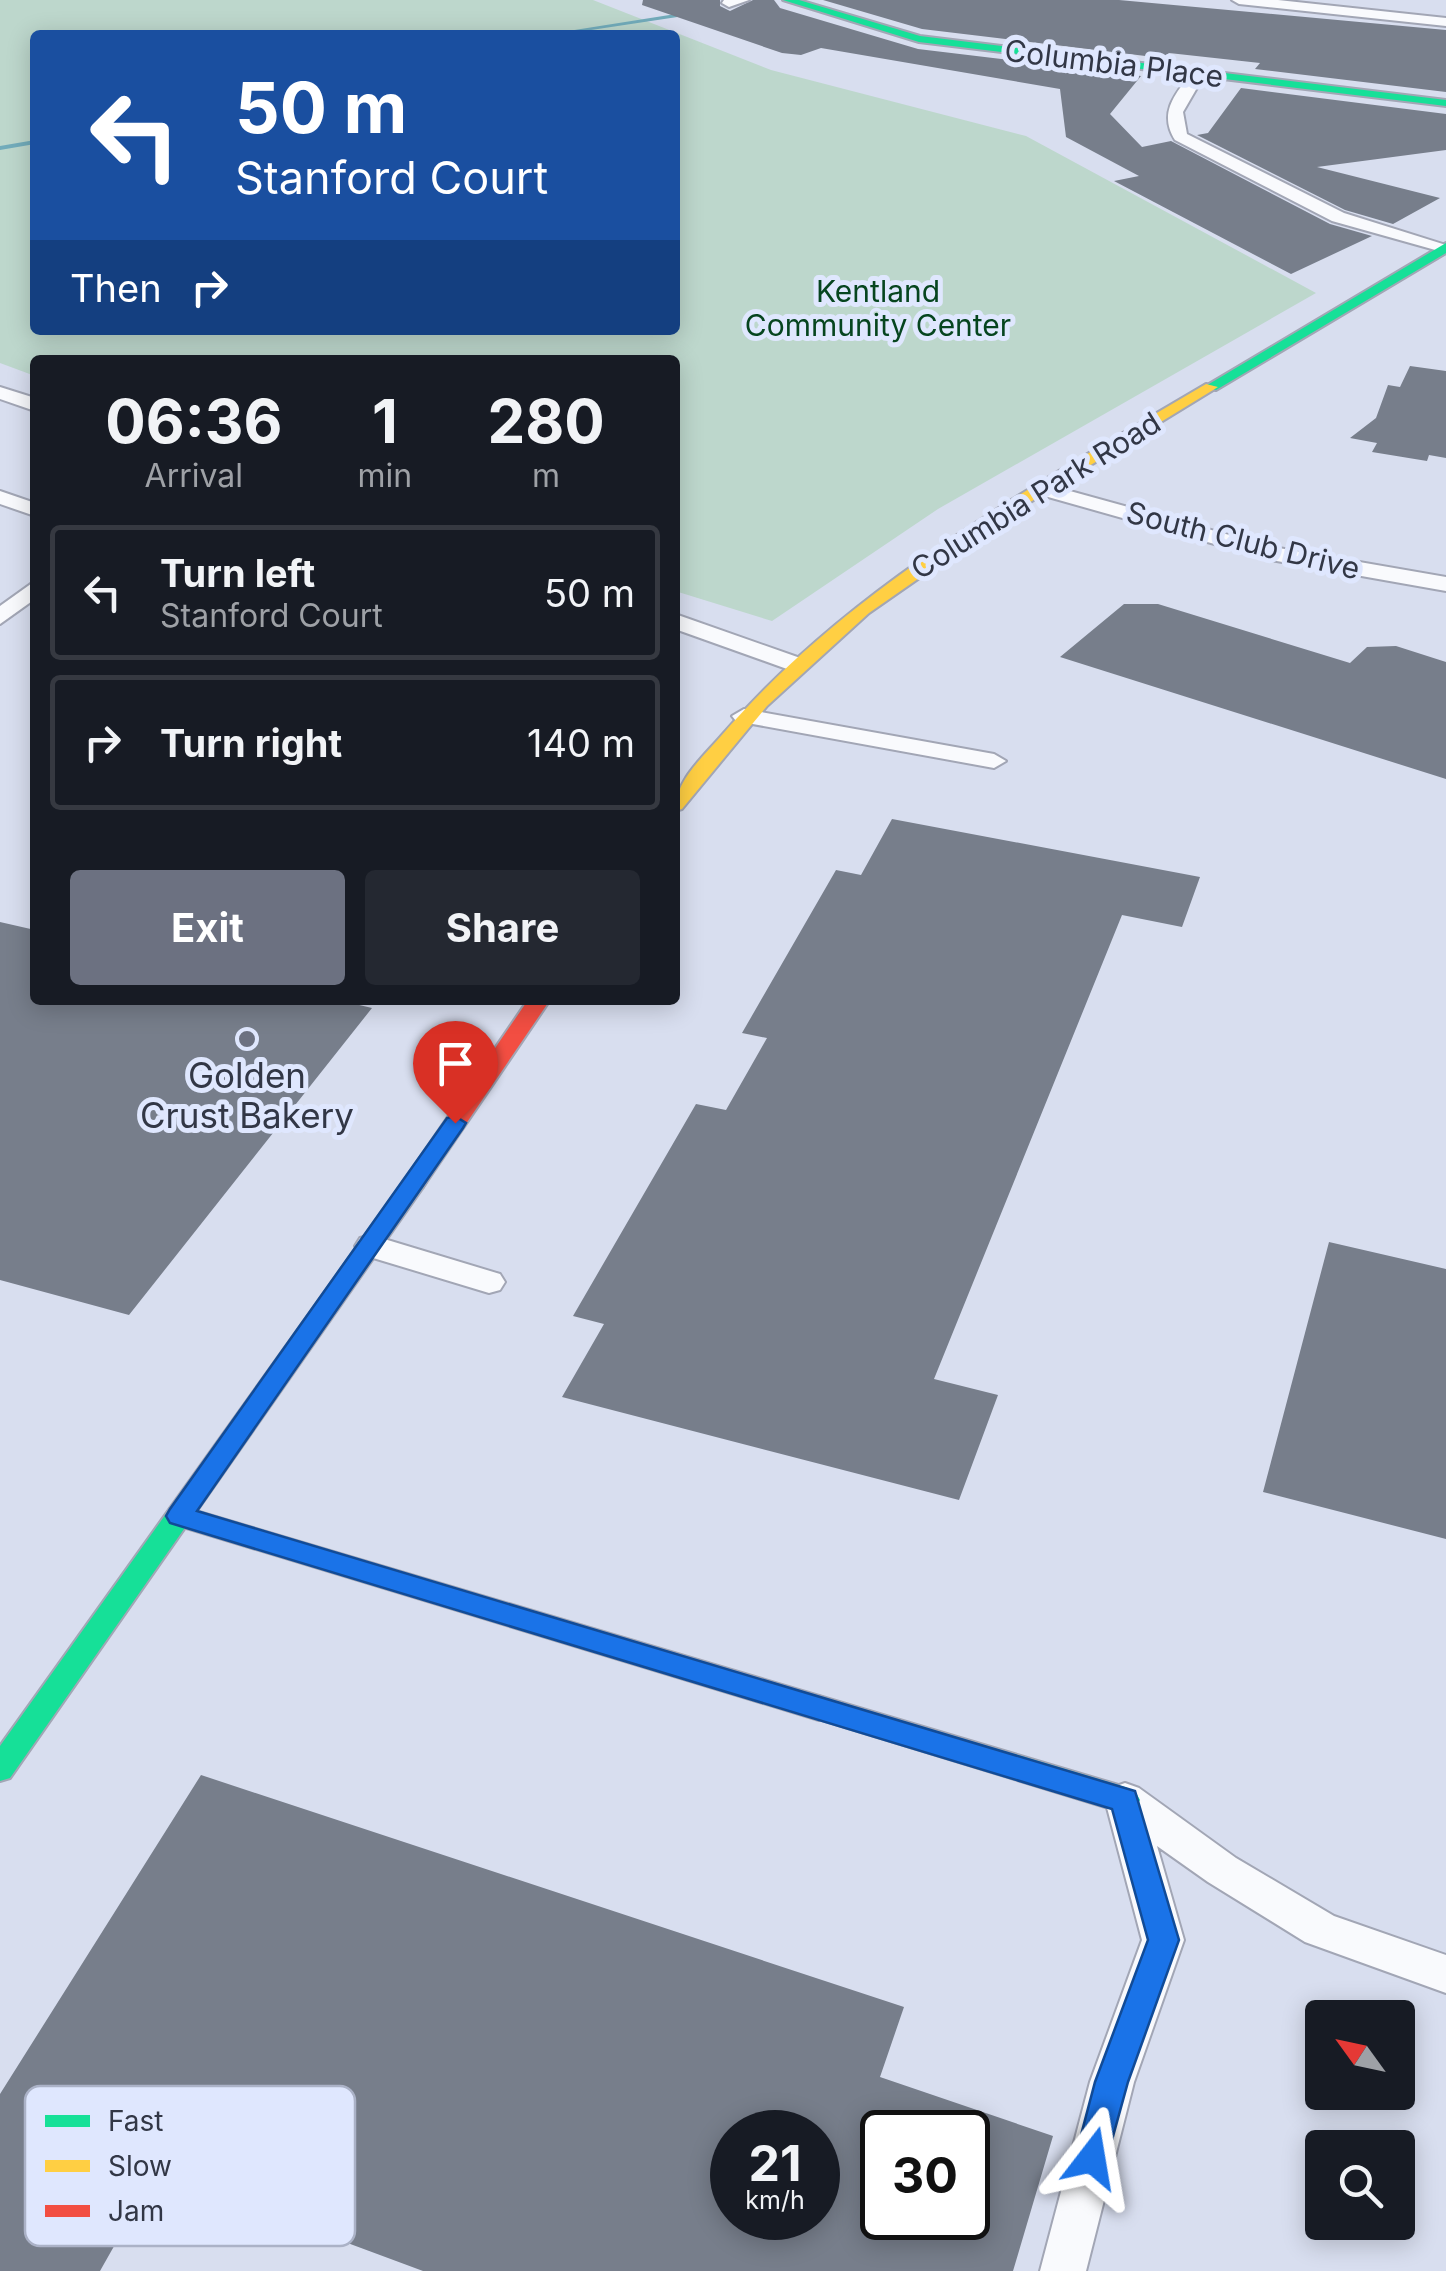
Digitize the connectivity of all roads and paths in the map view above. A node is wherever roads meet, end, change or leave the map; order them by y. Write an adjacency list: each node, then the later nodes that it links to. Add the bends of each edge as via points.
1 (788, 0): 5 (street, Columbia Place, via 919,39)
2 (1239, 0): 3 (street)
3 (1336, 5): 4 (street)
4 (1446, 22)
5 (1198, 74): 6 (street, Columbia Place); 7 (street, via 1172,113 1180,136 1338,217)
6 (1446, 103)
7 (1444, 248): 10 (street, Columbia Park Road)
8 (0, 393): 9 (street)
9 (30, 403)
10 (1041, 489): 13 (street, South Club Drive, via 1271,553); 17 (street, Columbia Park Road, via 918,567)
11 (0, 497): 12 (street)
12 (30, 508)
13 (1446, 584)
14 (30, 592): 15 (street)
15 (0, 617)
16 (680, 623): 17 (street)
17 (795, 664): 18 (street, Columbia Park Road)
18 (744, 716): 19 (street); 20 (street, Columbia Park Road)
19 (994, 761)
20 (680, 799)
21 (536, 1005): 22 (street)
22 (371, 1246): 23 (street); 24 (street)
23 (489, 1282)
24 (180, 1516): 25 (street); 26 (street)
25 (0, 1769)
26 (1124, 1800): 27 (street, via 1320,1929); 28 (street, via 1164,1940 1112,2082)
27 (1446, 1974)
28 (1063, 2271)

